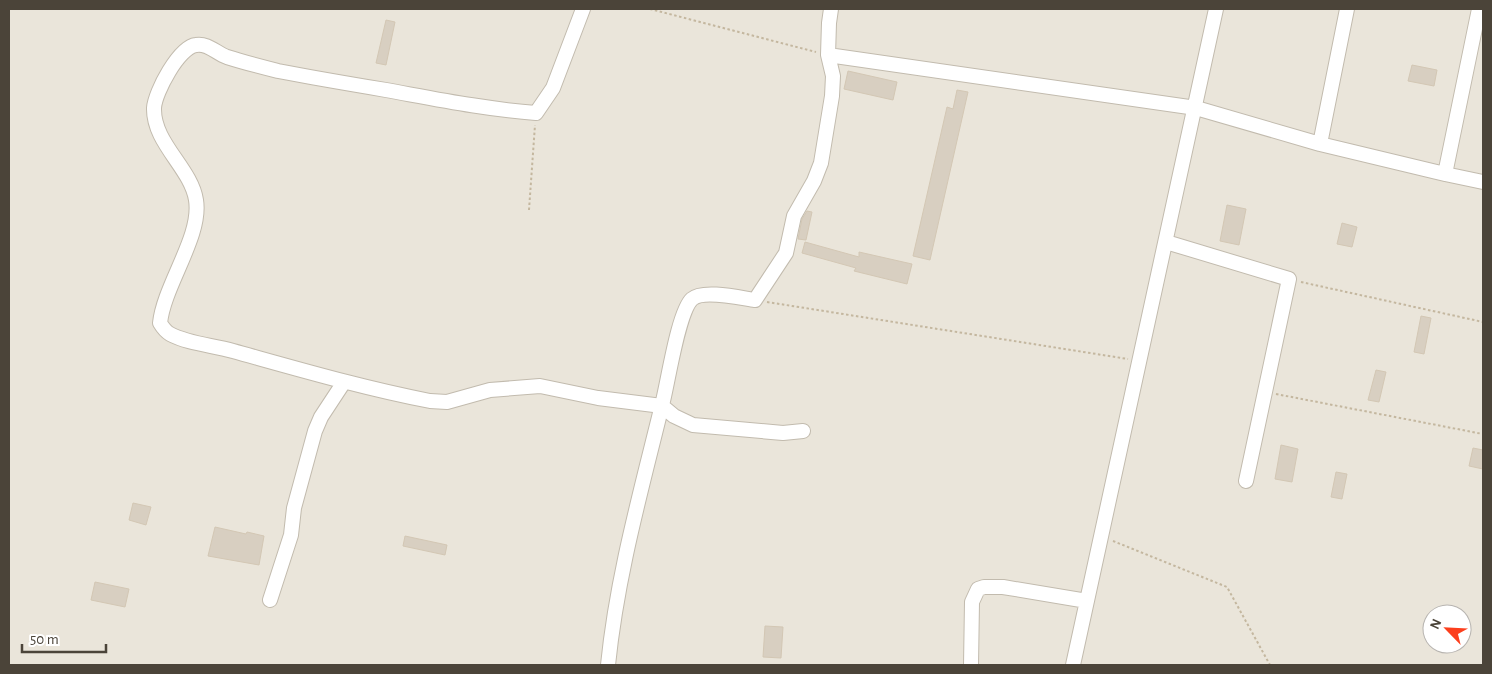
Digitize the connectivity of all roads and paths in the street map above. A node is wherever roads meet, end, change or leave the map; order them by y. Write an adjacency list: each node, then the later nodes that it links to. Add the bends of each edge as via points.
1 (583, 9): 9 (street, via 556,80)
2 (650, 9): 7 (path)
3 (831, 9): 7 (street)
4 (1216, 9): 8 (street)
5 (1347, 9): 10 (street)
6 (1479, 9): 11 (street)
7 (828, 55): 8 (street); 16 (street, via 833,76 832,96 821,162 794,216 786,253)
8 (1196, 108): 10 (street); 14 (street)
9 (536, 113): 13 (path); 19 (street, via 482,108 277,70 227,56 208,46 190,46 178,57 154,108 170,152 186,176 196,200 196,213 186,250 164,303 160,323 163,329 188,340)
10 (1320, 144): 11 (street)
11 (1445, 174): 12 (street)
12 (1483, 182)
13 (529, 210)
14 (1166, 242): 15 (street); 18 (street)
15 (1289, 279): 17 (path); 20 (street)
16 (755, 300): 18 (path); 21 (street, via 714,295 692,299 683,315)
17 (1483, 322)
18 (1139, 361): 25 (street)
19 (344, 382): 21 (street, via 430,401 447,402 490,390 540,386); 26 (street, via 315,431 294,508 291,535)
20 (1266, 392): 23 (path); 24 (street)
21 (662, 406): 22 (street, via 693,425 782,433); 28 (street, via 634,513)
22 (803, 431)
23 (1483, 434)
24 (1246, 481)
25 (1100, 536): 27 (street); 31 (path, via 1227,588)
26 (270, 600)
27 (1087, 601): 29 (street, via 1003,588 978,589 972,602); 30 (street)
28 (608, 665)
29 (971, 665)
30 (1074, 665)
31 (1270, 665)

